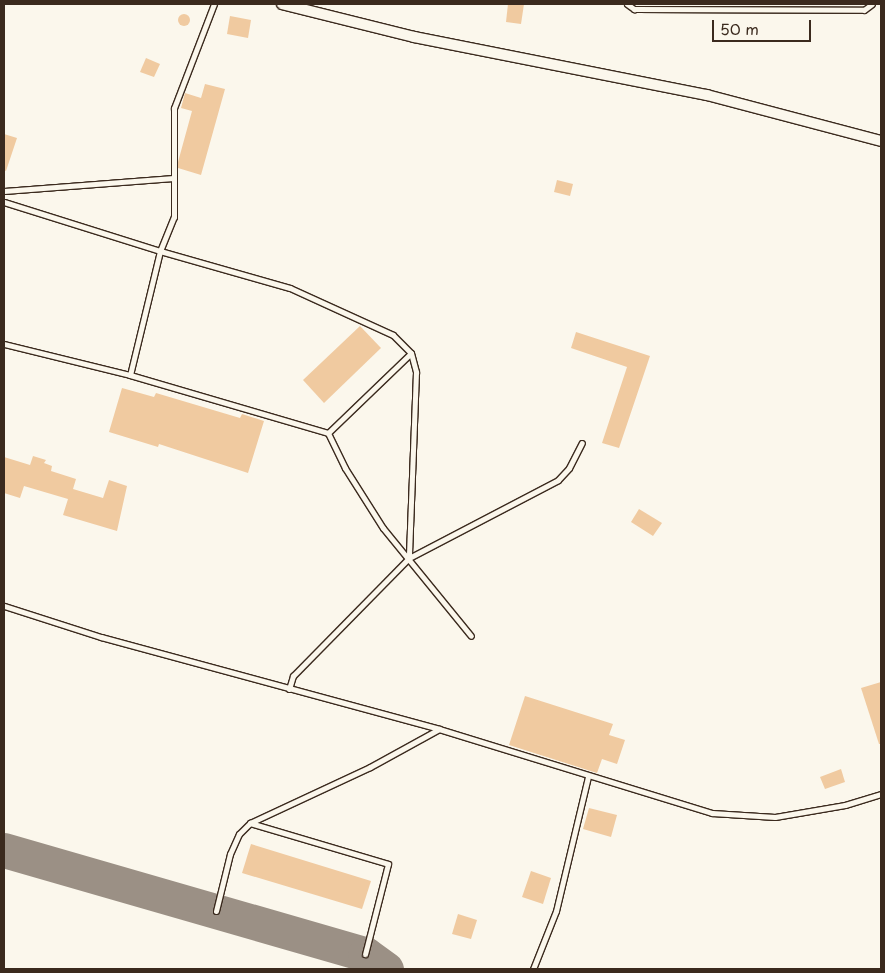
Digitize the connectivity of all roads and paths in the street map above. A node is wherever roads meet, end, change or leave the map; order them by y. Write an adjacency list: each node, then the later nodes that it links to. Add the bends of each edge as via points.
1 (214, 4): 6 (lane, via 174,108)
2 (282, 4): 5 (street, via 414,37 706,95)
3 (627, 4): 4 (lane, via 634,9 864,10)
4 (872, 4)
5 (881, 141)
6 (174, 178): 7 (lane); 9 (lane, via 174,216)
7 (4, 191)
8 (4, 202): 9 (lane)
9 (160, 251): 11 (lane, via 290,288 332,304 393,335); 12 (lane)
10 (4, 344): 12 (lane)
11 (411, 354): 13 (lane); 15 (lane, via 416,372)
12 (130, 375): 13 (lane)
13 (328, 433): 15 (lane, via 345,468 378,520)
14 (582, 442): 15 (lane, via 569,468 558,480)
15 (409, 558): 17 (lane); 18 (lane, via 294,676)
16 (4, 606): 18 (lane)
17 (471, 636)
18 (289, 689): 19 (lane)
19 (439, 729): 20 (lane); 22 (lane, via 370,768)
20 (588, 777): 21 (lane, via 712,813 742,817 775,817); 25 (lane, via 556,911)
21 (881, 794)
22 (250, 823): 23 (lane, via 239,834 230,854); 24 (lane, via 388,864)
23 (216, 911)
24 (365, 954)
25 (533, 969)

